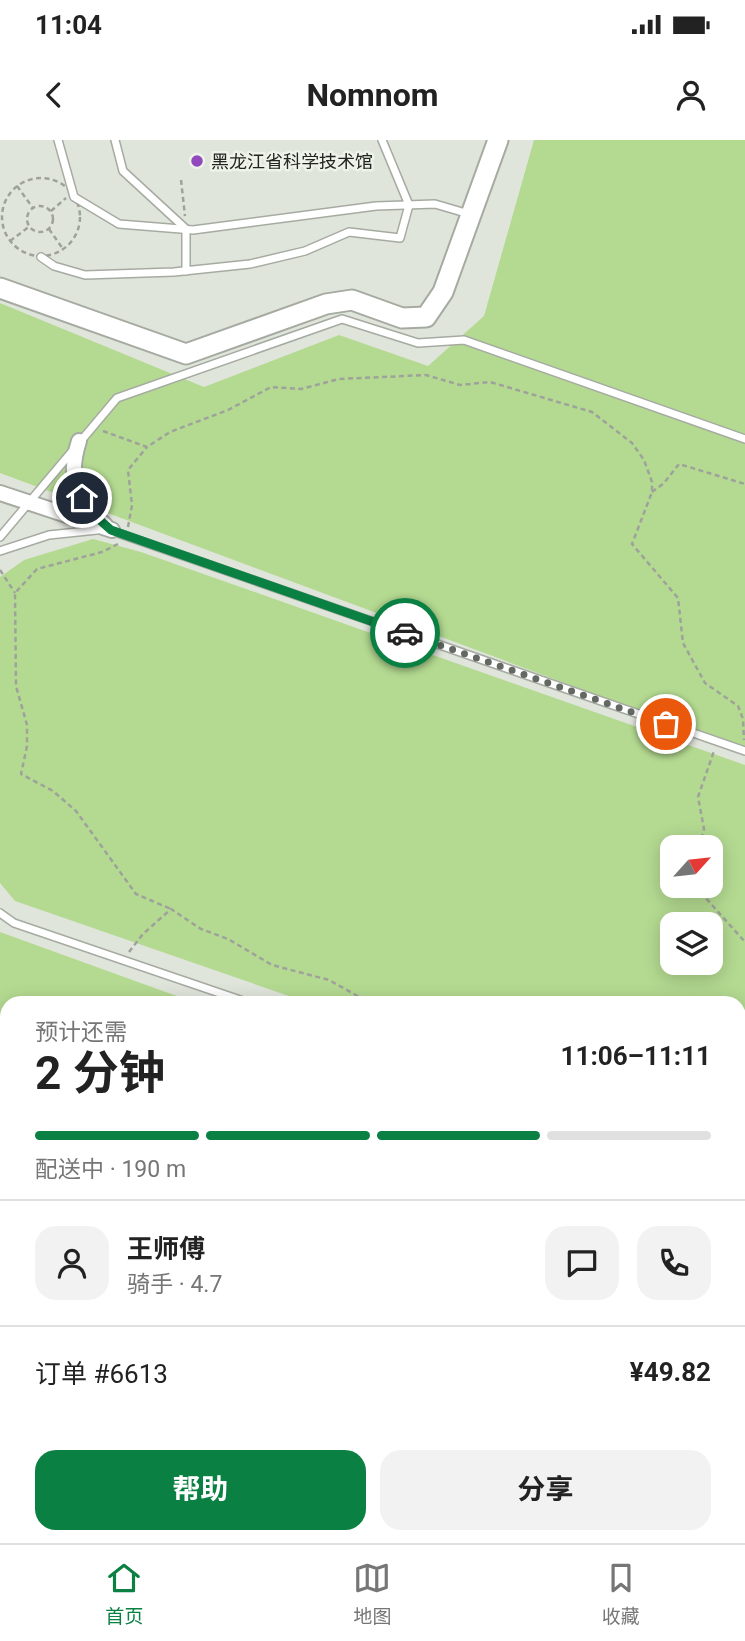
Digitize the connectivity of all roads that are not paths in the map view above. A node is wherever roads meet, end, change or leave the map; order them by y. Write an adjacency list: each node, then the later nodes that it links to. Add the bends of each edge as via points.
1 (58, 140): 7 (lane, via 73,196 118,224)
2 (115, 140): 7 (lane, via 123,171)
3 (382, 140): 5 (lane)
4 (498, 140): 6 (street)
5 (410, 205): 6 (lane, via 435,204); 7 (lane); 9 (lane, via 400,238 349,232 305,251 250,264)
6 (471, 215): 10 (street, via 443,292 426,317 402,318 352,300 326,304 186,354)
7 (186, 229): 9 (lane)
8 (41, 257): 9 (lane, via 85,275)
9 (186, 271)
10 (0, 288)
11 (745, 439): 12 (lane, via 464,340 418,344 342,319 117,398)
12 (79, 441): 14 (lane); 15 (street, via 73,479 93,514)
13 (0, 494): 14 (street)
14 (27, 503): 15 (street); 16 (lane)
15 (111, 530): 17 (lane, via 49,535); 18 (lane)
16 (0, 537)
17 (0, 551)
18 (744, 751)
19 (0, 913): 20 (lane, via 14,923)
20 (229, 996)

